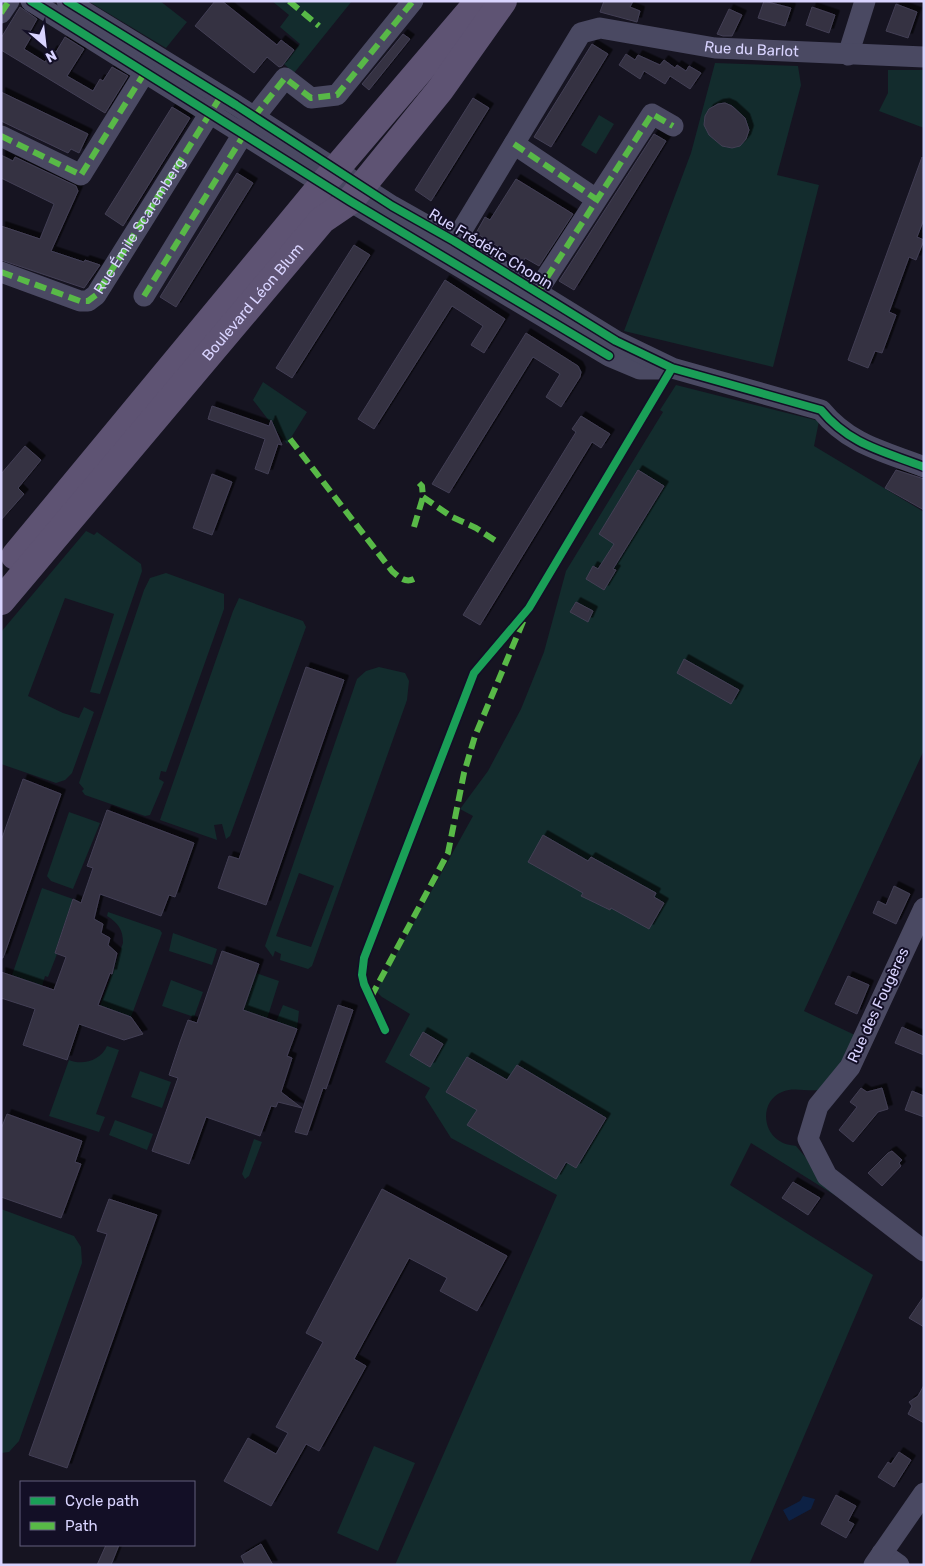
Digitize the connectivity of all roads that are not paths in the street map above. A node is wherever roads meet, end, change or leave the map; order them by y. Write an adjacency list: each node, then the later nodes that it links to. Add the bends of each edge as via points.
1 (8, 1): 8 (street)
2 (31, 1): 12 (street, Rue Frédéric Chopin)
3 (67, 1): 13 (street, Rue Frédéric Chopin)
4 (413, 1): 14 (street, via 337,95 311,98 285,78)
5 (479, 1): 18 (main road, Boulevard Léon Blum)
6 (503, 1): 19 (main road, Boulevard Léon Blum, via 440,90)
7 (865, 1): 10 (street)
8 (1, 13)
9 (581, 34): 10 (street, Rue du Barlot, via 600,28 715,48); 17 (street, Rue Frédéric Chopin)
10 (848, 54): 11 (street, Rue du Barlot)
11 (924, 56)
12 (146, 72): 13 (street, Rue Frédéric Chopin); 16 (street, via 81,175)
13 (216, 104): 14 (street, Rue Frédéric Chopin); 22 (street, Rue Émile Scaremberg, via 96,295 88,301 80,301)
14 (249, 125): 18 (street, Rue Frédéric Chopin); 23 (street)
15 (673, 126): 20 (street, Rue Frédéric Chopin, via 652,114)
16 (1, 136)
17 (514, 144): 20 (street); 21 (street, Rue Frédéric Chopin)
18 (329, 177): 19 (street, Rue Frédéric Chopin); 26 (main road, Boulevard Léon Blum)
19 (355, 194): 21 (street, Rue Frédéric Chopin); 27 (main road, Boulevard Léon Blum, via 322,220)
20 (596, 199): 24 (street, Rue Frédéric Chopin)
21 (450, 249): 24 (street, Rue Frédéric Chopin)
22 (1, 272)
23 (144, 296)
24 (532, 300): 25 (street, Rue Frédéric Chopin, via 612,349 821,410 833,424 871,449)
25 (924, 467)
26 (1, 573)
27 (1, 601)
28 (924, 908): 29 (street, Rue des Fougères, via 850,1067 818,1106 808,1139 826,1176)
29 (924, 1251)
30 (924, 1493): 31 (street)
31 (878, 1559): 32 (street)
32 (899, 1565)

